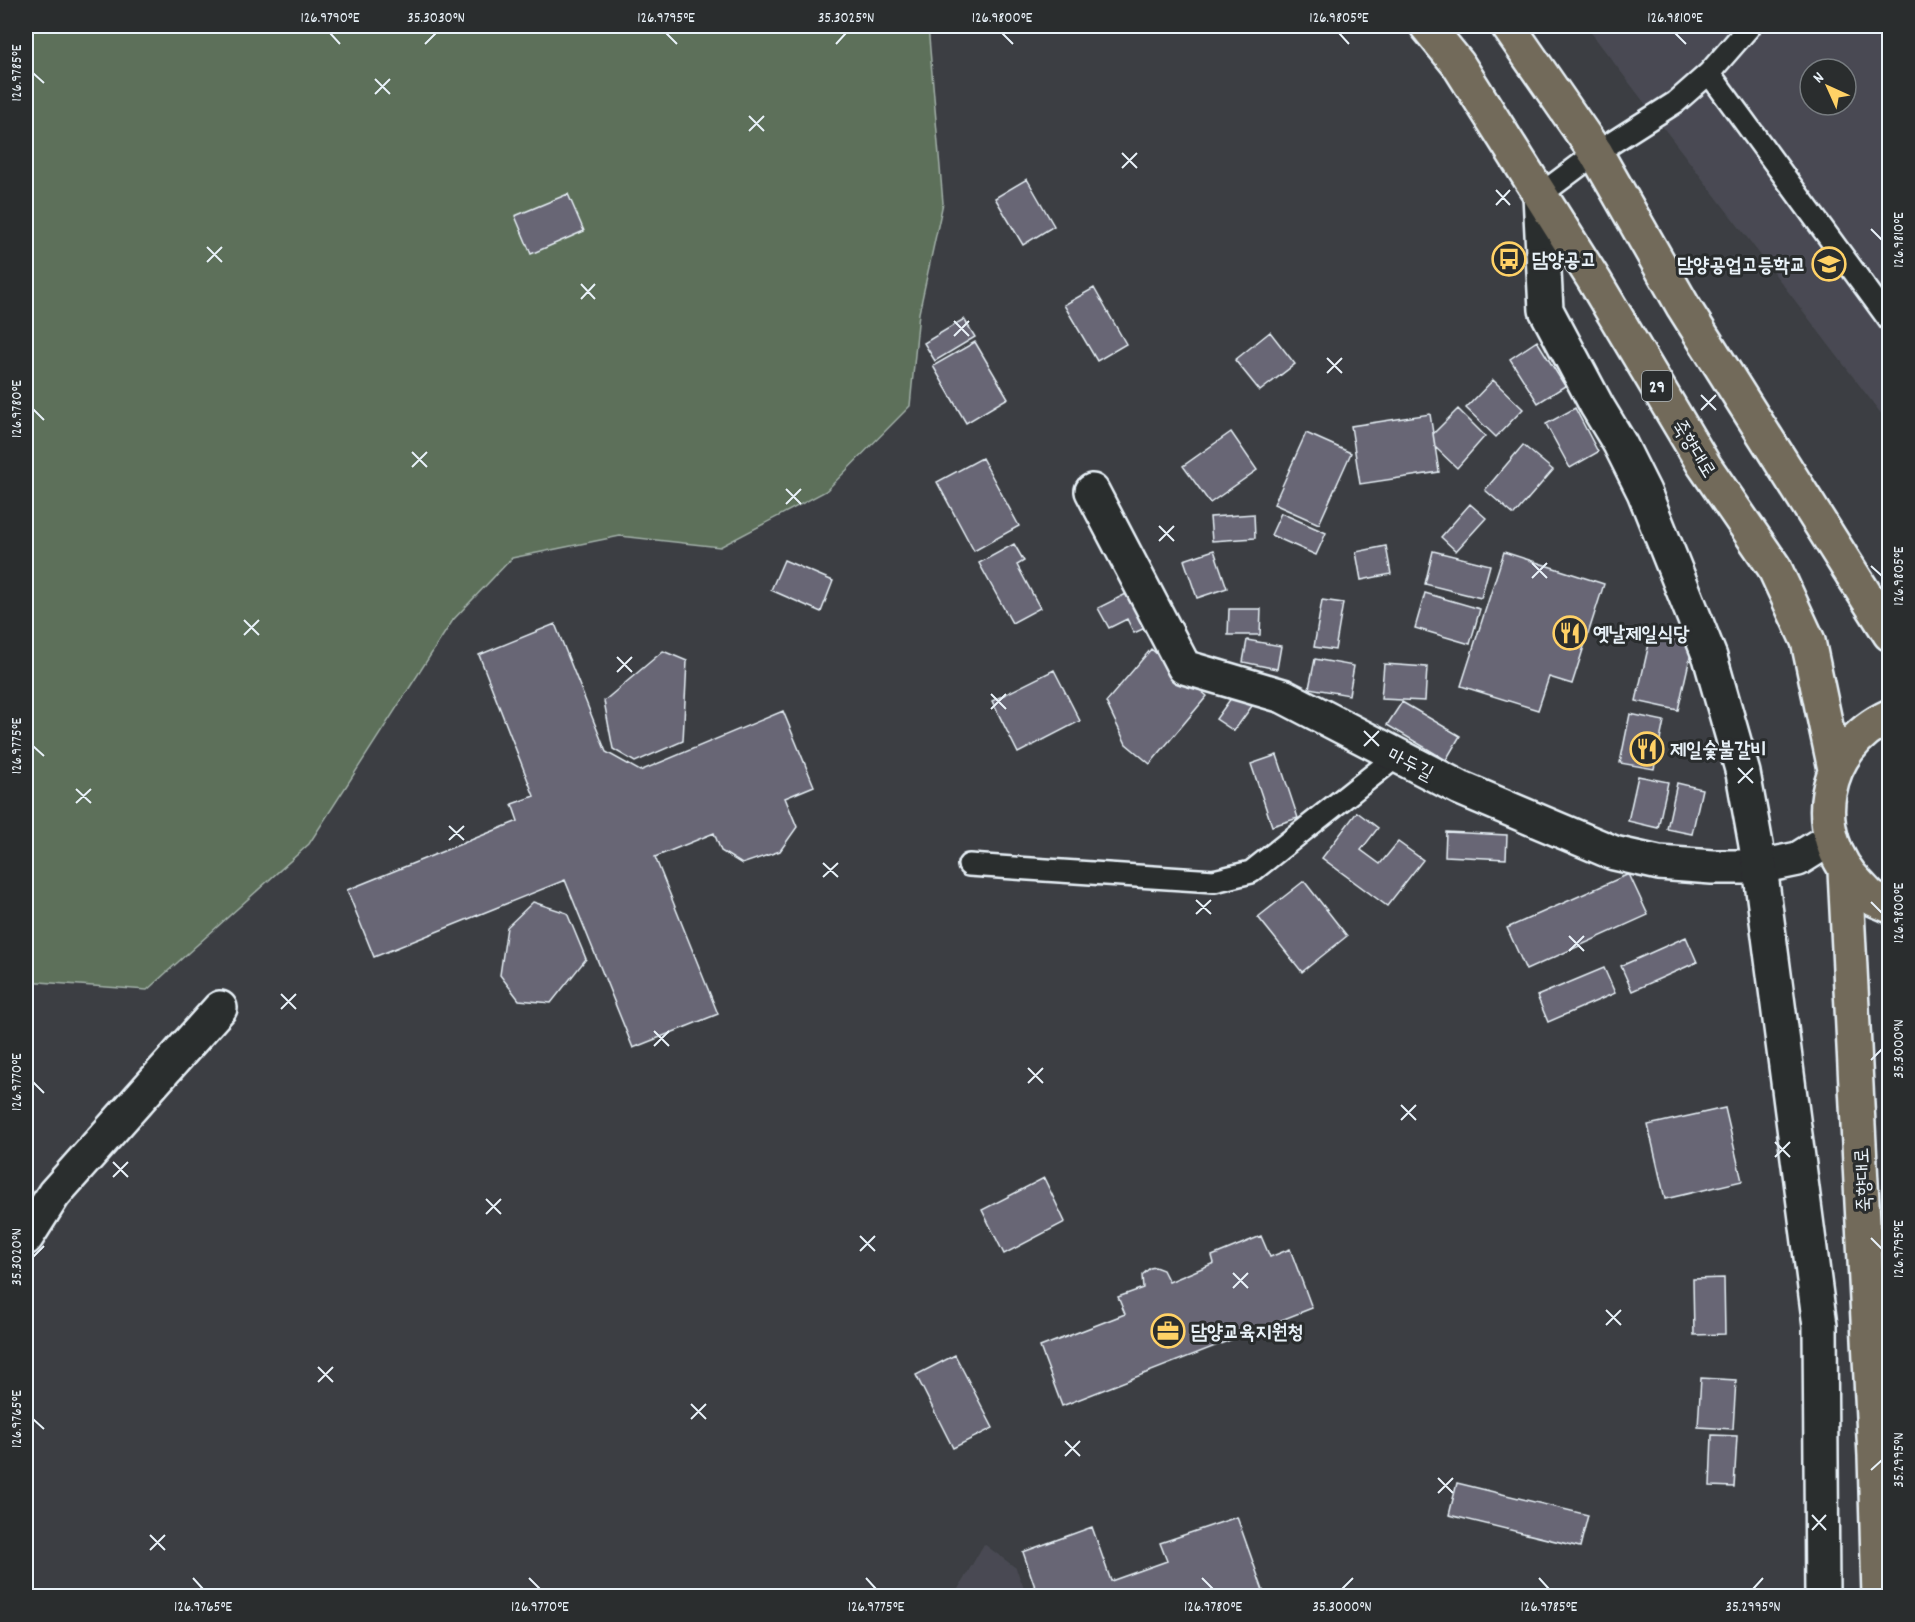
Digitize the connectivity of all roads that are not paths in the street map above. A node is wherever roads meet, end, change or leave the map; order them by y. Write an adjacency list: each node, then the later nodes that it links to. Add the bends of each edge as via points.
1 (1427, 26): 6 (main road, 죽향대로 / 29, via 1458,64)
2 (1508, 26): 5 (main road)
3 (1750, 26): 4 (lane)
4 (1709, 73): 5 (lane, via 1676,102); 7 (lane)
5 (1596, 153): 6 (lane); 9 (main road, via 1683,306)
6 (1540, 195): 12 (main road, 죽향대로 / 29, via 1704,465 1774,567 1808,641); 15 (street, via 1546,310 1644,492 1710,657 1743,773)
7 (1890, 321)
8 (1092, 491): 11 (street, 마두길, via 1184,666 1283,696)
9 (1890, 634)
10 (1890, 716): 12 (main road, via 1875,722 1852,743)
11 (1397, 756): 14 (lane, via 1251,872 1214,881); 15 (street, 마두길, via 1460,788 1614,853 1659,863)
12 (1835, 769): 13 (main road, via 1827,803)
13 (1830, 839): 15 (street, 마두길, via 1798,859); 16 (main road)
14 (969, 865)
15 (1760, 867): 20 (street, via 1820,1326)
16 (1845, 871): 17 (main road, via 1872,898); 21 (main road, 죽향대로)
17 (1890, 906)
18 (220, 1008): 19 (street, via 54,1194)
19 (26, 1238)
20 (1822, 1596)
21 (1879, 1596)

